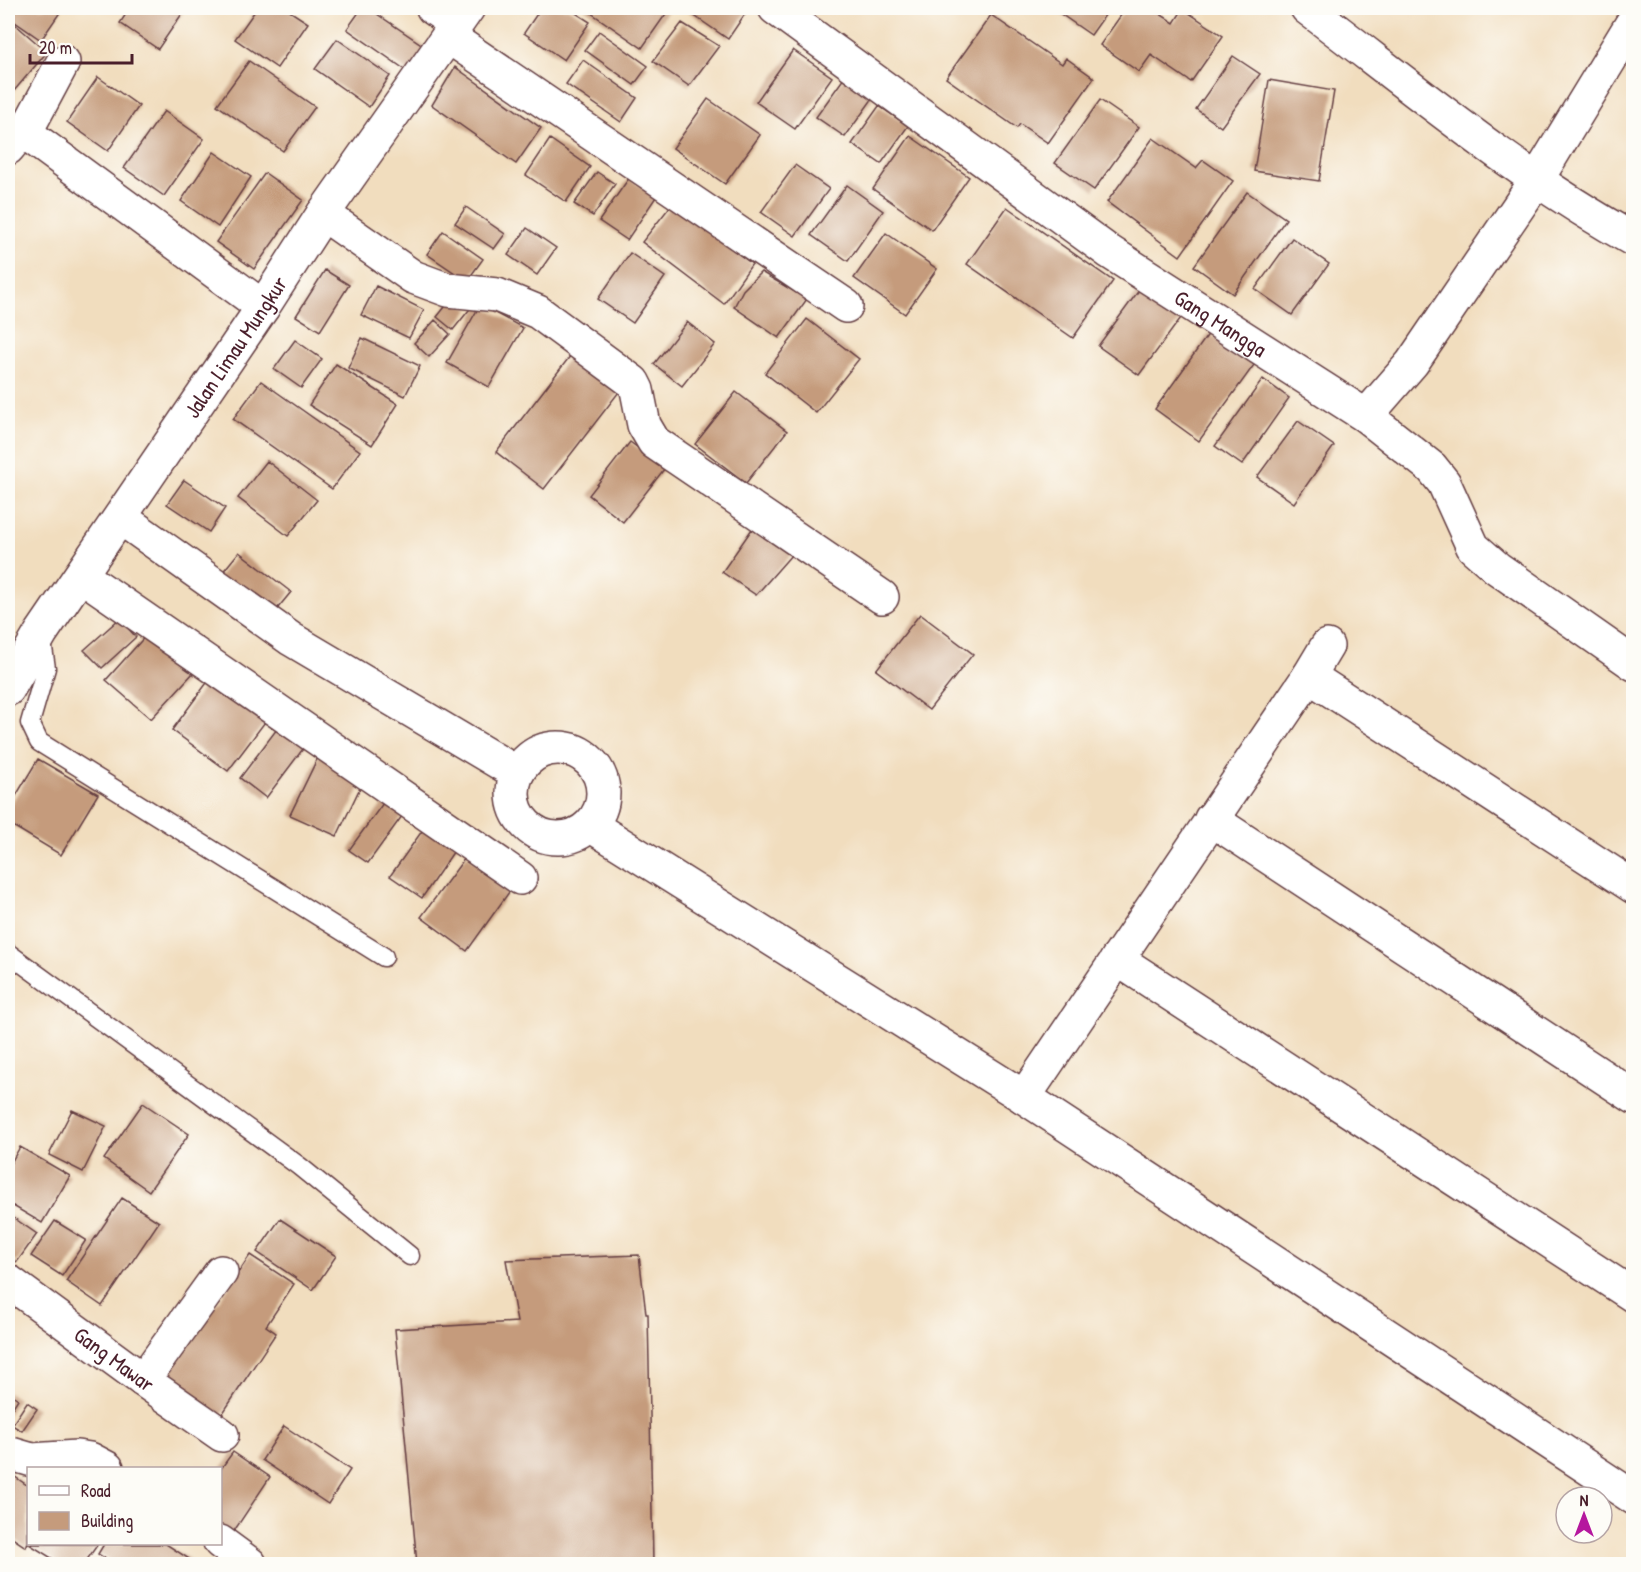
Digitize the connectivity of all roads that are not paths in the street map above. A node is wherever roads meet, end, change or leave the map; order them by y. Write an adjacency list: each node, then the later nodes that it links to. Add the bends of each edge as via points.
1 (776, 8): 12 (street, Gang Mangga, via 1108,251)
2 (1307, 8): 7 (street)
3 (452, 19): 8 (street, Jalan Limau Mungkur); 10 (street)
4 (1634, 20): 7 (street)
5 (63, 62): 6 (street)
6 (16, 141): 11 (street, via 34,139)
7 (1536, 181): 9 (street); 12 (street, via 1412,363)
8 (323, 214): 11 (street, Jalan Limau Mungkur); 15 (street, via 413,277 448,290 497,295 538,312 633,382 644,425 654,442)
9 (1634, 240)
10 (846, 306)
11 (263, 307): 13 (street, Jalan Limau Mungkur)
12 (1366, 416): 18 (street, Gang Mangga, via 1432,468 1444,483 1473,547)
13 (121, 518): 14 (street, Jalan Limau Mungkur); 21 (street, via 291,639)
14 (82, 576): 16 (street, Jalan Limau Mungkur); 24 (street)
15 (882, 597)
16 (41, 633): 20 (street, Jalan Limau Mungkur); 27 (lane, via 46,668 30,723 39,741)
17 (1327, 646): 19 (street)
18 (1634, 664)
19 (1309, 676): 22 (street); 25 (street)
20 (9, 685)
21 (517, 773): 23 (street, via 514,804 520,818 532,829 561,838); 23 (street, via 526,760 555,748 571,749 585,756 602,782 599,813)
22 (1211, 819): 28 (street); 30 (street)
23 (590, 825): 29 (street)
24 (520, 878)
25 (1634, 887)
26 (8, 953): 31 (lane, via 299,1166)
27 (384, 957)
28 (1117, 959): 29 (street); 34 (street)
29 (1024, 1097): 39 (street)
30 (1634, 1097)
31 (410, 1256)
32 (221, 1272): 35 (street)
33 (8, 1281): 35 (street, Gang Mawar)
34 (1634, 1296)
35 (143, 1380): 36 (street, Gang Mawar)
36 (222, 1435)
37 (8, 1453): 38 (street, via 32,1460 77,1457)
38 (105, 1467)
39 (1634, 1498)
40 (222, 1543): 41 (street)
41 (250, 1564)

